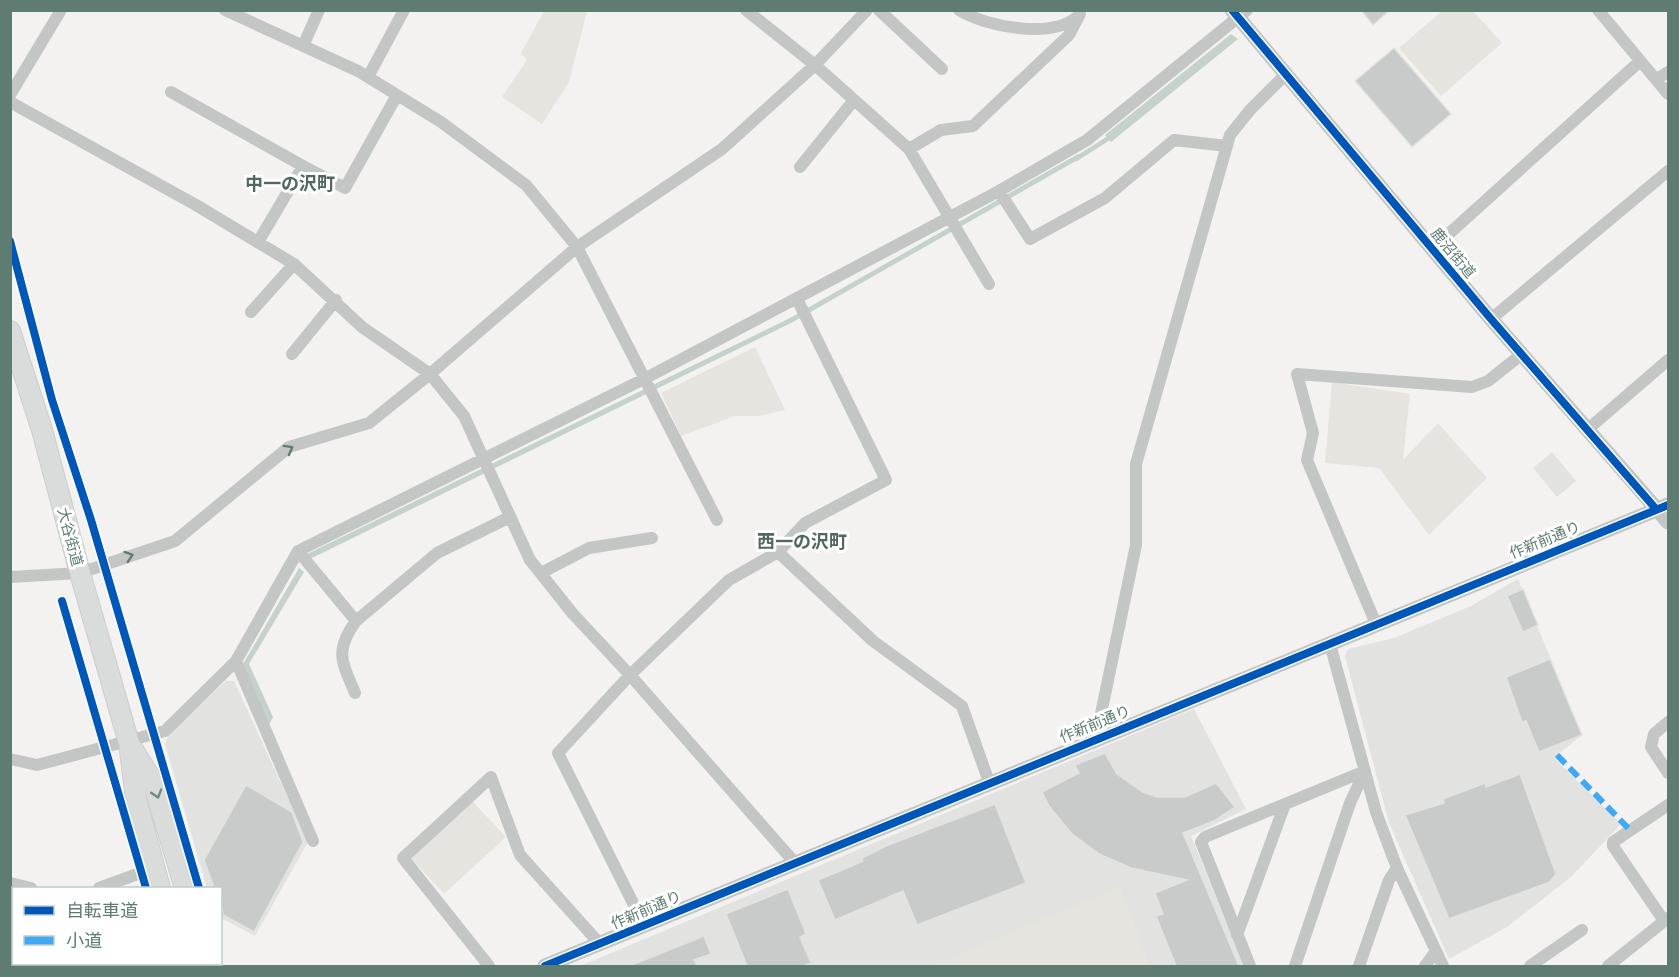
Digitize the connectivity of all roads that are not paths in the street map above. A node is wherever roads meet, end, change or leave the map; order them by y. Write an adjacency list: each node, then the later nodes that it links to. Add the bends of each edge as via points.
1 (61, 10): 22 (street)
2 (225, 10): 12 (street)
3 (319, 10): 12 (street)
4 (404, 10): 18 (street)
5 (746, 10): 14 (street)
6 (867, 10): 14 (street)
7 (879, 10): 15 (street)
8 (959, 10): 10 (street, via 970,17 1036,31 1068,25)
9 (1598, 10): 13 (street)
10 (1083, 12): 27 (street, via 1068,35 973,126 940,130)
11 (1239, 13): 17 (street, 鹿沼街道); 31 (street, via 1087,140)
12 (303, 46): 18 (street)
13 (1639, 62): 19 (street); 35 (street)
14 (815, 65): 24 (street); 34 (street, via 722,149)
15 (942, 69)
16 (1668, 72): 19 (street)
17 (1285, 75): 26 (street, via 1250,110 1230,135); 35 (street, 鹿沼街道)
18 (368, 77): 23 (street)
19 (1657, 79): 21 (street)
20 (171, 92): 28 (street)
21 (1668, 94)
22 (10, 95)
23 (397, 95): 28 (street, via 345,188); 34 (street, via 441,122 526,185)
24 (854, 100): 27 (street); 29 (street)
25 (10, 102): 33 (street)
26 (1227, 146): 31 (street, via 1173,140 1105,198 1030,239); 67 (street, via 1136,464 1136,545)
27 (909, 149): 32 (street)
28 (303, 166): 33 (street)
29 (800, 167)
30 (1668, 171): 41 (street)
31 (999, 191): 32 (street)
32 (951, 218): 37 (street); 38 (street)
33 (258, 242): 36 (street)
34 (577, 247): 46 (street); 47 (street)
35 (1432, 249): 41 (street, 鹿沼街道)
36 (294, 264): 39 (street); 40 (street)
37 (989, 284)
38 (797, 299): 47 (street); 56 (street, via 886,480 805,523)
39 (336, 300): 43 (street); 46 (street, via 362,327)
40 (251, 312)
41 (1491, 319): 44 (street, 鹿沼街道)
42 (10, 332): 57 (main road, 大谷街道, via 42,430)
43 (292, 354)
44 (1522, 354): 48 (street, 鹿沼街道); 61 (street, via 1488,381 1472,387 1297,374 1313,433 1307,460)
45 (1668, 360): 48 (street)
46 (430, 374): 49 (street, via 464,416); 57 (street, one-way to 46, via 175,541 289,447 369,423)
47 (646, 378): 49 (street); 52 (street)
48 (1587, 430): 50 (street, 鹿沼街道)
49 (483, 459): 51 (street); 55 (street)
50 (1662, 507): 53 (street, 鹿沼街道); 61 (street, 作新前通り)
51 (510, 517): 58 (street, via 530,560); 60 (street, via 437,553)
52 (717, 520)
53 (1668, 522)
54 (652, 538): 58 (street, via 589,548)
55 (298, 551): 60 (street); 63 (street)
56 (778, 552): 64 (street, via 729,580); 72 (street, via 873,641 962,706)
57 (80, 573): 59 (street); 68 (main road, 大谷街道)
58 (541, 573): 64 (street)
59 (10, 577)
60 (356, 621): 65 (street, via 344,638 342,661)
61 (1376, 624): 62 (street, 作新前通り)
62 (1330, 644): 67 (street, 作新前通り); 70 (street)
63 (236, 661): 68 (street, via 165,731); 75 (street)
64 (630, 675): 76 (street); 85 (street, via 558,753)
65 (356, 693)
66 (1668, 722): 71 (street, via 1654,734 1651,747)
67 (1096, 738): 72 (street, 作新前通り)
68 (129, 743): 69 (street, via 37,765); 77 (main road, 大谷街道, via 136,799); 83 (main road, 大谷街道, one-way to 83, via 153,782)
69 (10, 759)
70 (1365, 771): 73 (street); 78 (street); 94 (street, via 1350,803)
71 (1668, 773)
72 (989, 782): 76 (street, 作新前通り)
73 (1285, 804): 87 (street); 87 (street, via 1201,842)
74 (1668, 804): 84 (street, via 1612,846)
75 (314, 841)
76 (795, 863): 85 (street, 作新前通り)
77 (154, 868): 81 (street); 82 (main road, 大谷街道)
78 (1397, 868): 89 (street); 95 (street, via 1389,880)
79 (10, 883): 80 (street)
80 (27, 887)
81 (102, 887)
82 (160, 887)
83 (185, 887)
84 (1666, 919): 99 (street)
85 (644, 925): 88 (street, 作新前通り)
86 (1582, 930): 90 (street)
87 (1237, 935): 93 (street)
88 (600, 944): 91 (street, via 520,855 491,777 403,858); 92 (street, 作新前通り)
89 (1436, 951): 96 (street); 97 (street)
90 (1546, 962): 98 (street)
91 (489, 966)
92 (545, 966)
93 (1250, 966)
94 (1295, 966)
95 (1359, 966)
96 (1425, 966)
97 (1443, 966)
98 (1530, 966)
99 (1608, 966)

